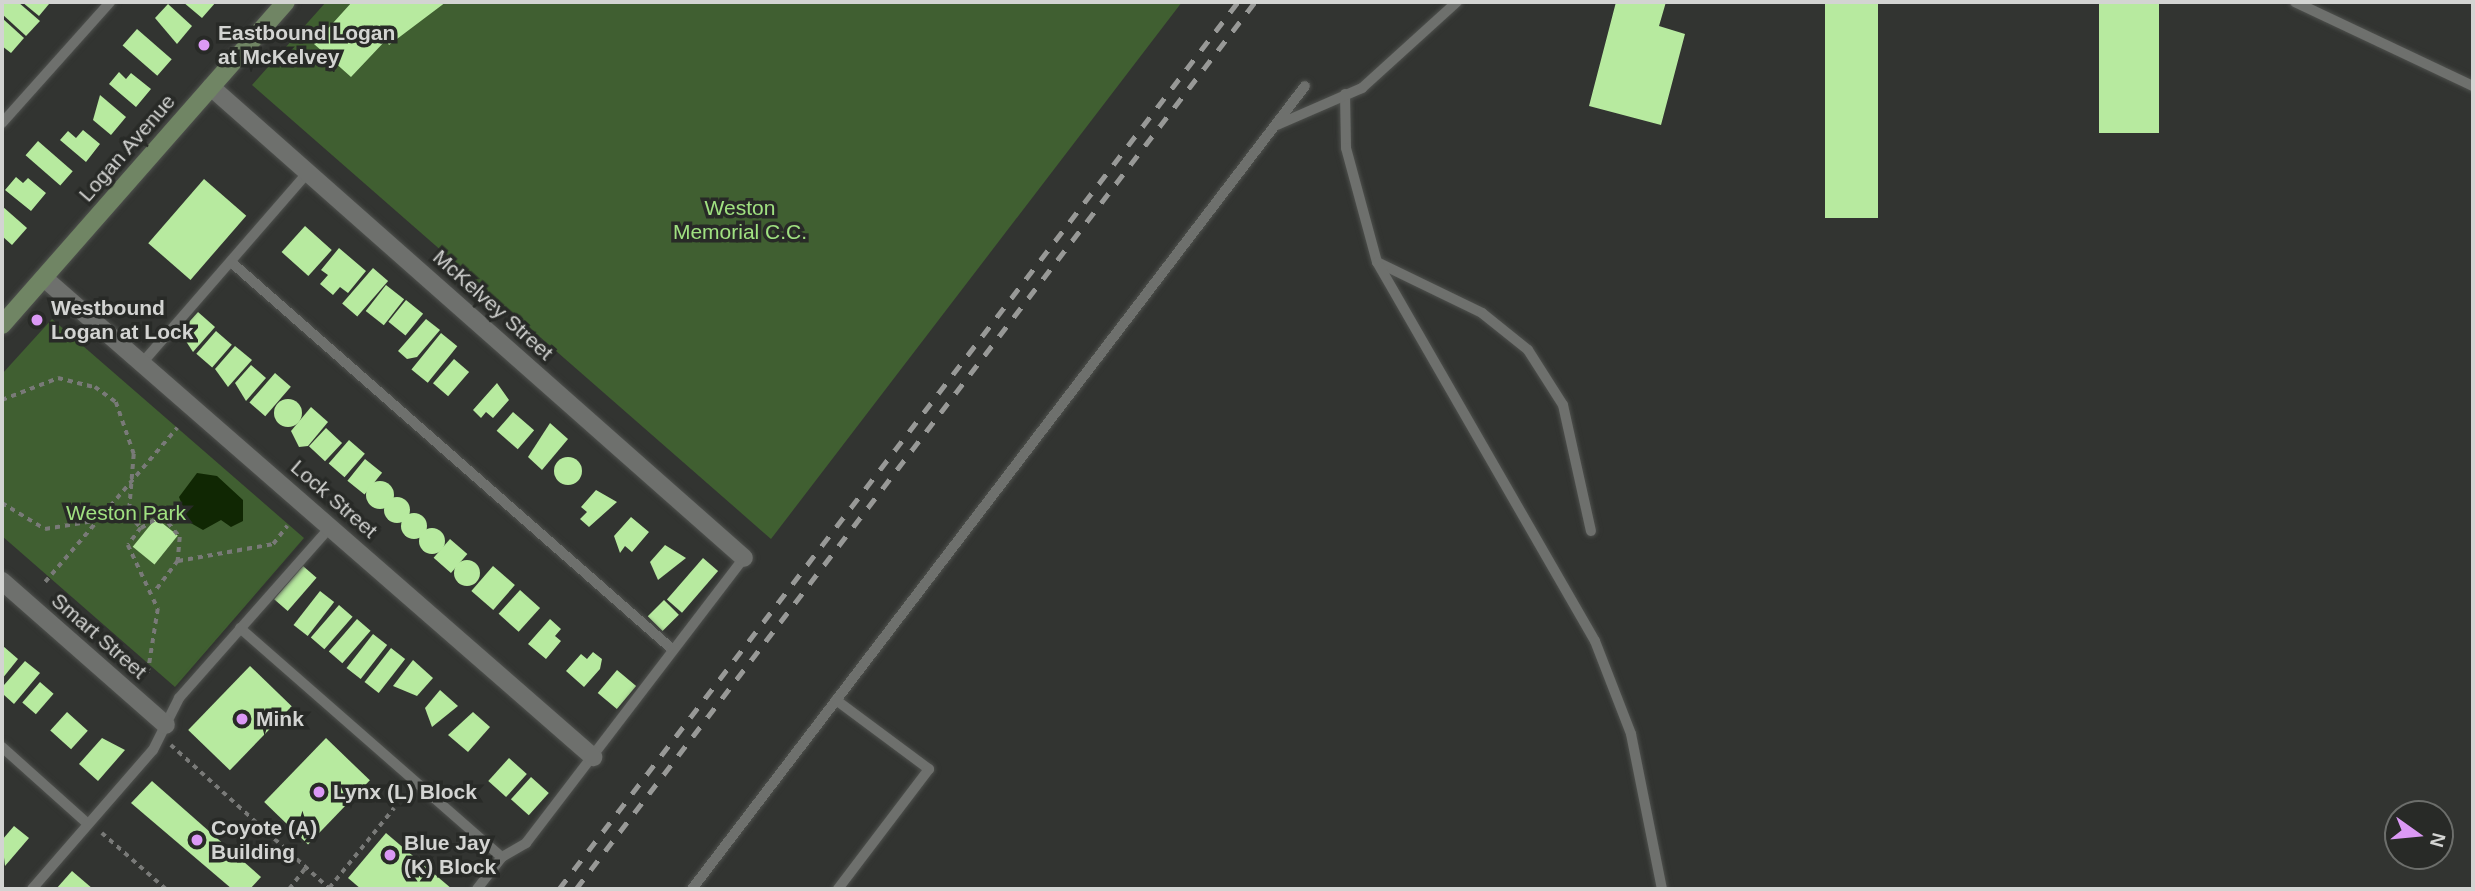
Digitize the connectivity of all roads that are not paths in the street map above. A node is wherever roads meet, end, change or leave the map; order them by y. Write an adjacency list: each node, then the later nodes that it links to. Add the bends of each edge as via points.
1 (110, 2): 9 (lane)
2 (286, 2): 7 (main road, Logan Avenue)
3 (1457, 2): 8 (lane, via 1362,88)
4 (2295, 2): 6 (lane)
5 (1305, 86): 10 (lane)
6 (2473, 86)
7 (211, 87): 11 (street, McKelvey Street); 14 (main road, Logan Avenue)
8 (1345, 94): 10 (lane); 13 (lane, via 1346,148)
9 (2, 123)
10 (1275, 126): 23 (lane)
11 (308, 172): 12 (lane); 19 (street, McKelvey Street)
12 (231, 262): 16 (lane); 22 (lane)
13 (1377, 262): 18 (lane, via 1482,313 1528,351 1563,405); 33 (lane, via 1595,641 1631,734)
14 (44, 278): 15 (main road, Logan Avenue); 16 (street, Lock Street)
15 (2, 325)
16 (144, 362): 17 (street, Lock Street)
17 (331, 526): 21 (lane); 26 (street, Lock Street)
18 (1591, 531)
19 (744, 558): 22 (lane)
20 (2, 581): 24 (street, Smart Street)
21 (240, 628): 24 (lane, via 179,698); 28 (lane)
22 (672, 649): 26 (lane)
23 (836, 700): 31 (lane); 32 (lane, via 929,769)
24 (164, 731): 27 (lane)
25 (2, 747): 27 (lane)
26 (593, 757): 28 (lane, via 526,843)
27 (89, 823): 29 (lane)
28 (502, 857): 30 (lane)
29 (32, 889)
30 (477, 889)
31 (692, 889)
32 (838, 889)
33 (1662, 889)

